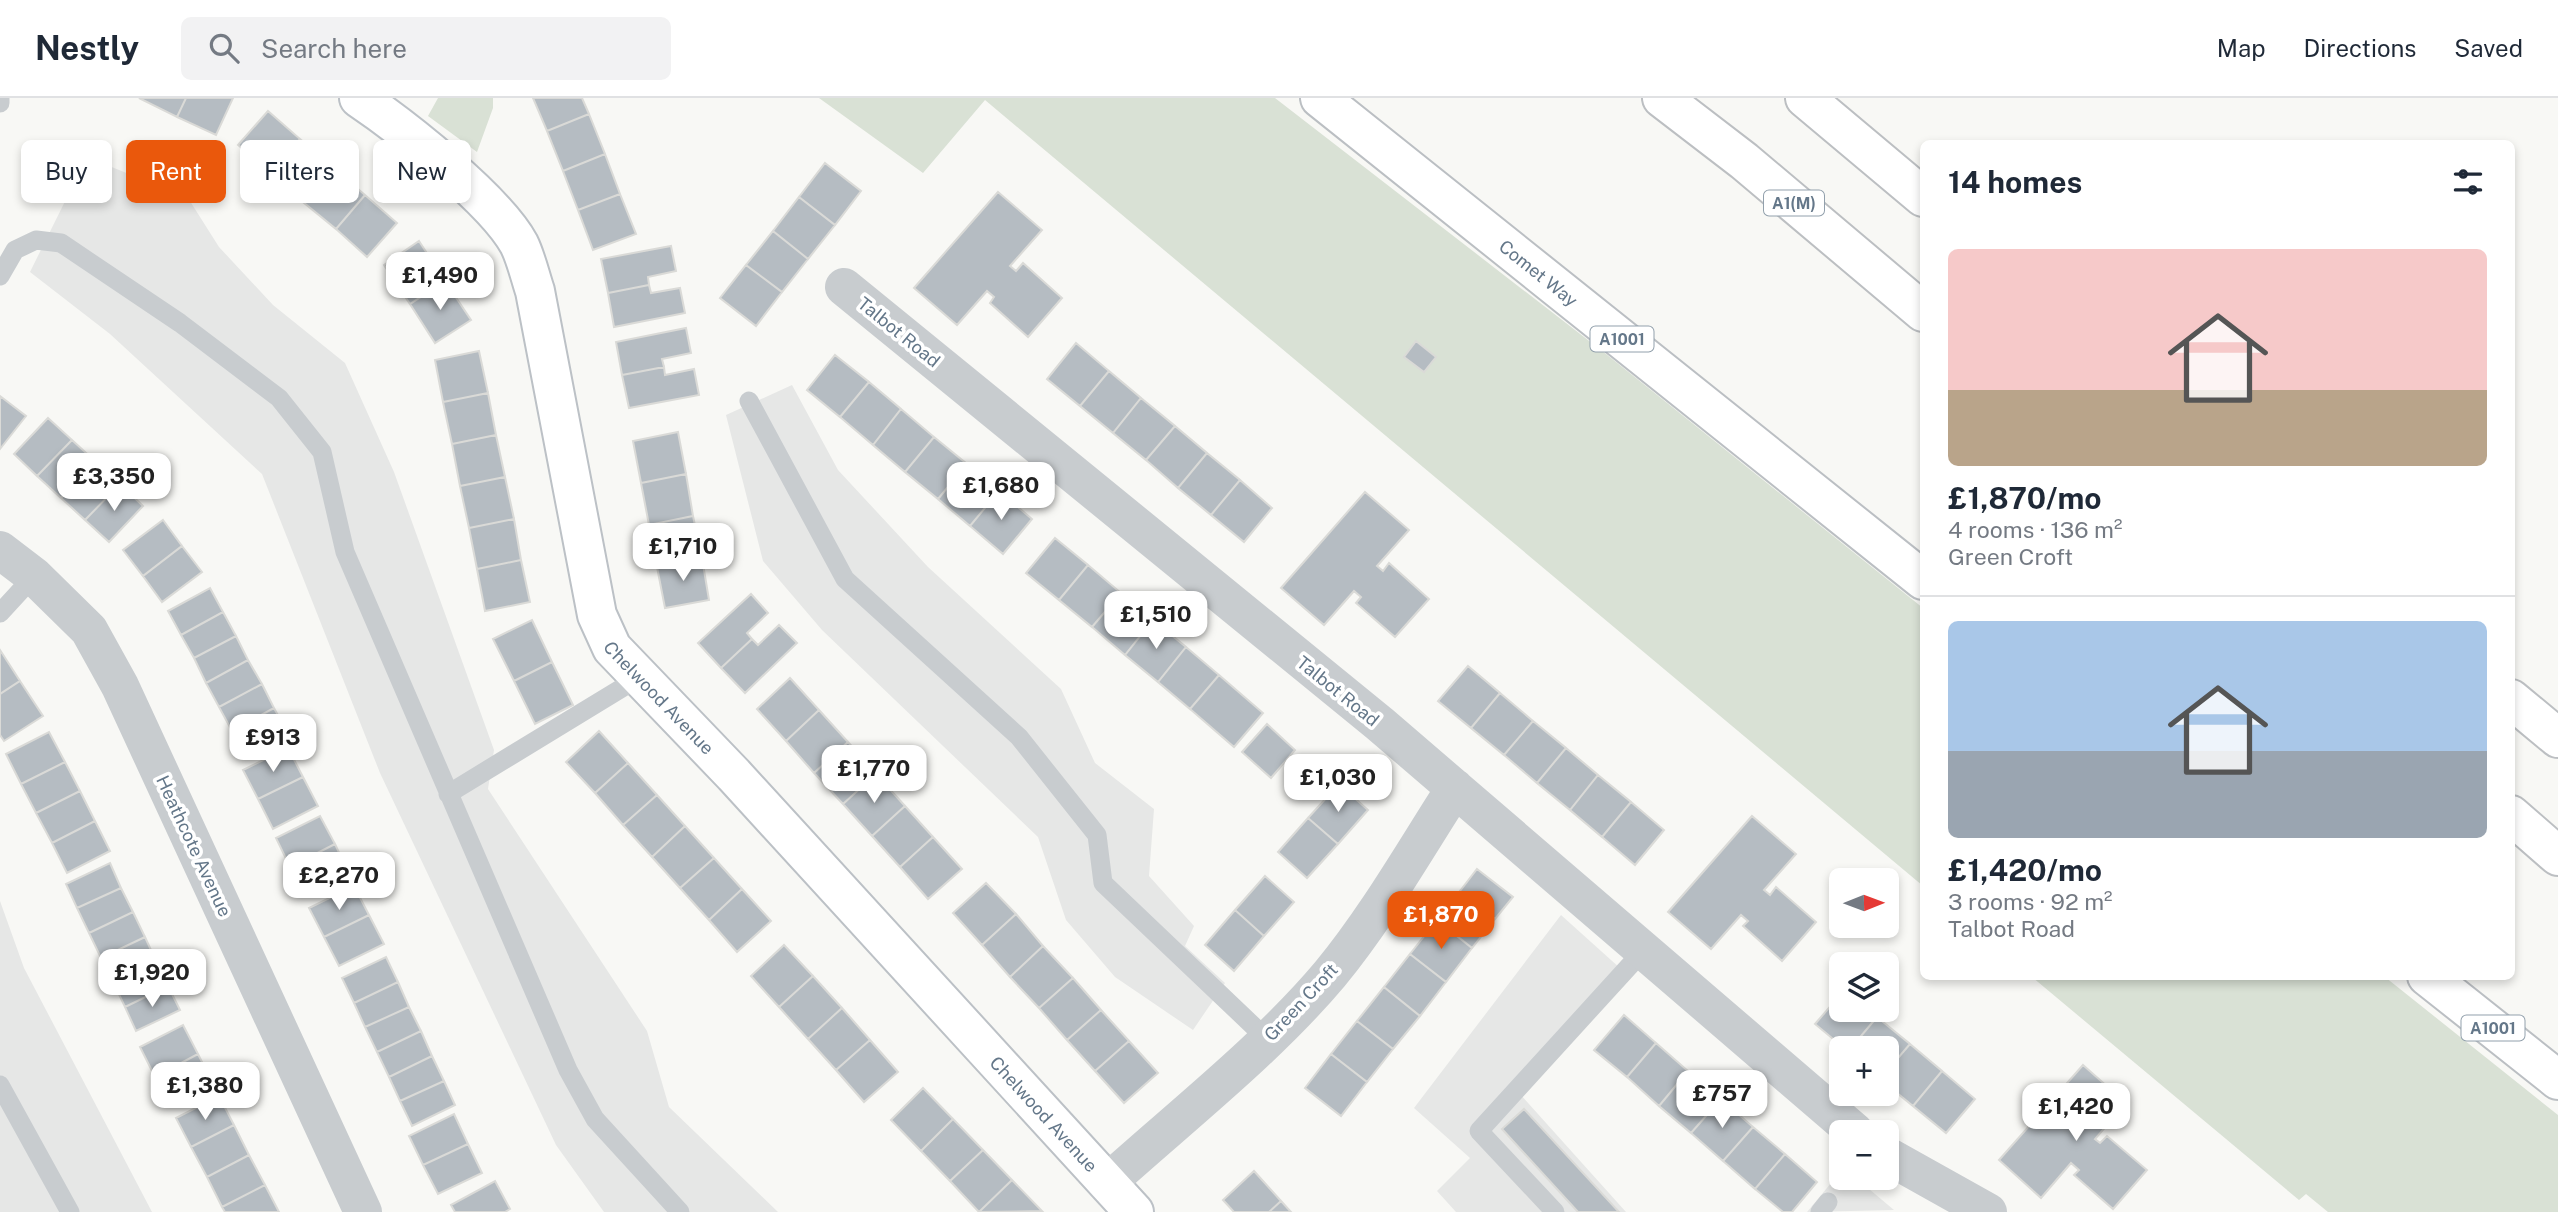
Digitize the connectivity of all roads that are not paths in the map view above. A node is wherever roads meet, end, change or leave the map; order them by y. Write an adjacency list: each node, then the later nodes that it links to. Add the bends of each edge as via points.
1 (359, 98): 14 (main road, Chelwood Avenue, via 483,200 519,244 535,291 597,615 612,648)
2 (1320, 98): 12 (main road, Comet Way / A1001)
3 (1662, 98): 8 (main road, A1(M))
4 (1805, 98): 5 (main road)
5 (1920, 194)
6 (0, 276): 18 (lane, via 15,250 36,240 61,243 180,323 279,398 322,452 345,552)
7 (844, 288): 17 (street, Talbot Road)
8 (1920, 309)
9 (748, 401): 23 (lane, via 845,579 1019,737 1097,835 1103,883)
10 (0, 550): 11 (street, Heathcote Avenue)
11 (34, 576): 13 (lane); 30 (street, Heathcote Avenue, via 89,630 121,686)
12 (1920, 578)
13 (0, 613)
14 (640, 677): 18 (lane); 28 (main road, Chelwood Avenue)
15 (2515, 702): 16 (main road)
16 (2558, 738)
17 (1455, 788): 21 (street, Talbot Road); 23 (street, Green Croft, via 1358,938)
18 (448, 794): 31 (lane, via 568,1070 595,1119)
19 (2515, 819): 20 (main road)
20 (2558, 856)
21 (1643, 951): 26 (street, Talbot Road); 33 (lane, via 1479,1131)
22 (2432, 980): 24 (main road, A1001)
23 (1267, 1039): 28 (street, Green Croft)
24 (2558, 1080)
25 (0, 1086): 29 (lane)
26 (1841, 1120)
27 (1899, 1162): 34 (street)
28 (1107, 1183): 32 (main road, Chelwood Avenue)
29 (70, 1212)
30 (363, 1212)
31 (680, 1212)
32 (1134, 1212)
33 (1555, 1212)
34 (1988, 1212)

